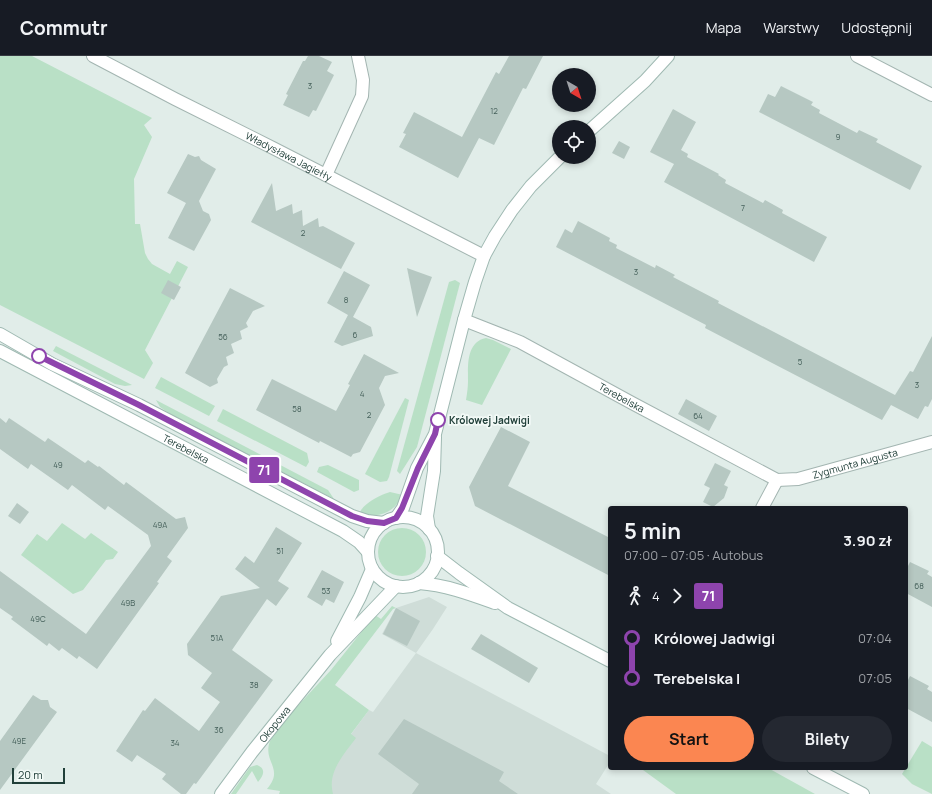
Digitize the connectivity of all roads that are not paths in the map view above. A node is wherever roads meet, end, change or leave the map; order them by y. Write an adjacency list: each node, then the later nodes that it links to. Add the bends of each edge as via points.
1 (93, 56): 8 (street, Władysława Jagiełły)
2 (358, 56): 8 (street, via 363,80 362,96)
3 (668, 56): 6 (street, via 645,81)
4 (856, 56): 5 (street)
5 (932, 95)
6 (596, 125)
7 (552, 164): 9 (street, via 526,192)
8 (326, 175): 9 (street, Władysława Jagiełły)
9 (484, 256): 10 (street)
10 (464, 320): 13 (street); 15 (street, Terebelska, via 520,342)
11 (0, 334): 18 (street, Terebelska, via 52,364 139,405 352,516)
12 (0, 351): 20 (street, Terebelska, via 343,532)
13 (435, 434): 17 (street); 19 (street, via 434,471 427,516)
14 (932, 442): 15 (street, Zygmunta Augusta, via 798,479)
15 (777, 480): 16 (street)
16 (763, 506)
17 (396, 518): 18 (street); 19 (street, via 413,519)
18 (384, 523): 20 (street, via 372,534)
19 (429, 529): 21 (street, via 437,546)
20 (368, 552): 22 (street)
21 (437, 556): 23 (street, via 435,565); 25 (street)
22 (372, 570): 24 (street, via 378,577); 26 (street, Okopowa)
23 (419, 582): 24 (street, via 408,586); 25 (street, via 438,584)
24 (396, 586): 26 (street, Okopowa)
25 (508, 608): 27 (street)
26 (330, 655): 29 (street, Okopowa)
27 (608, 660)
28 (817, 770): 30 (street)
29 (221, 794)
30 (863, 794)

